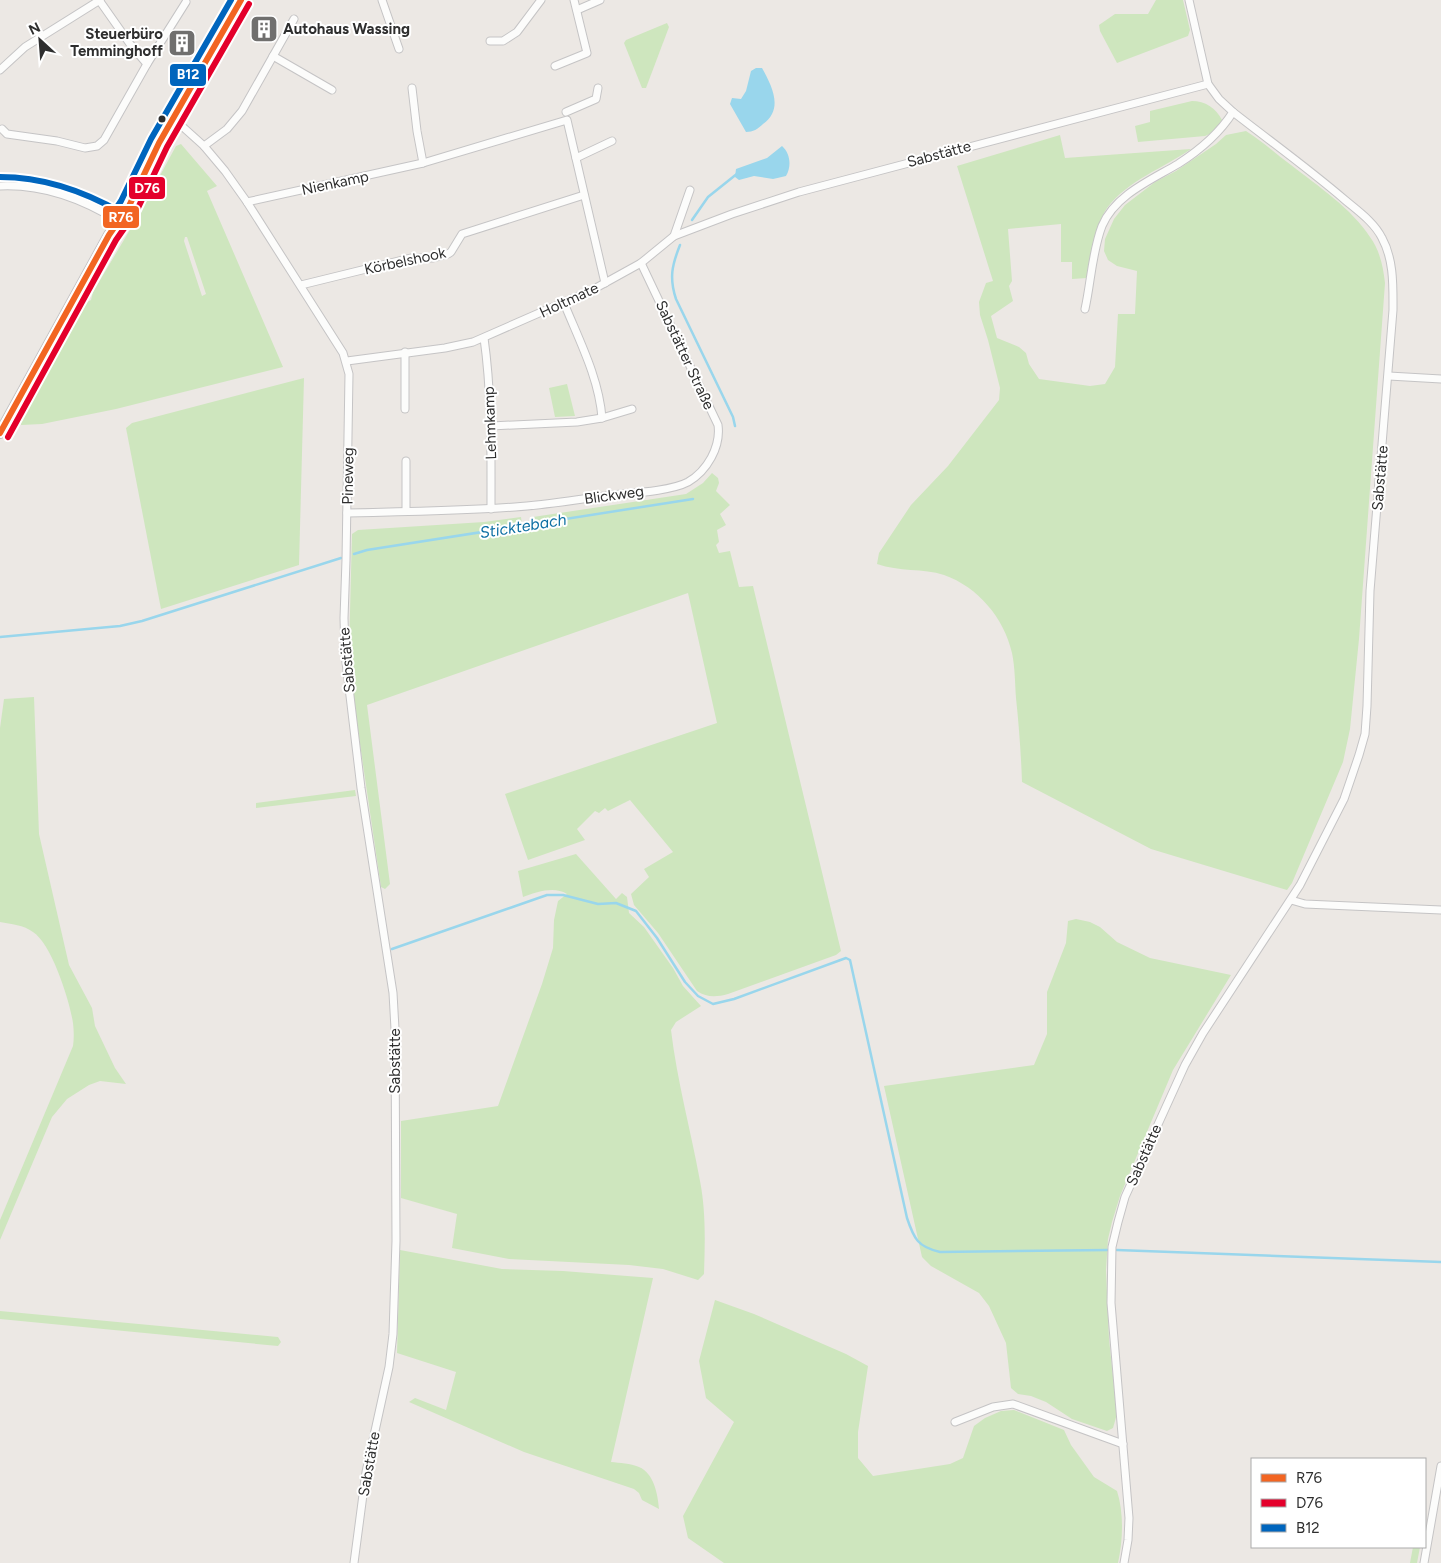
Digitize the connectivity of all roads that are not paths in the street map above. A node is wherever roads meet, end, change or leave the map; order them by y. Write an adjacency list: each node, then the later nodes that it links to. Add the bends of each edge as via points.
1 (99, 0): 14 (street); 16 (street, via 25,47)
2 (241, 0): 22 (main road)
3 (382, 0): 12 (street)
4 (541, 0): 11 (street, via 517,32 503,41)
5 (574, 0): 9 (street)
6 (600, 0): 9 (street)
7 (1189, 0): 17 (street, Sabstätte)
8 (186, 2): 14 (street)
9 (577, 10): 15 (street, via 587,54)
10 (294, 19): 13 (street)
11 (490, 41)
12 (399, 49)
13 (273, 56): 20 (street); 26 (street, via 236,120)
14 (147, 64): 24 (street, via 104,140 97,146 85,148 57,140 7,134)
15 (555, 66)
16 (0, 70)
17 (1208, 84): 21 (street, Sabstätte); 34 (street, Sabstätte, via 799,192)
18 (412, 88): 28 (street)
19 (598, 88): 23 (street, via 596,99 565,109)
20 (332, 90)
21 (1233, 112): 39 (street, via 1210,140 1139,187 1111,211 1102,226); 43 (street, Sabstätte, via 1338,193 1364,216 1382,238 1393,282)
22 (174, 119): 26 (street, Pineweg); 33 (main road)
23 (568, 120): 27 (street); 28 (street, Nienkamp)
24 (2, 129)
25 (612, 141): 27 (street)
26 (204, 146): 32 (street, Pineweg)
27 (576, 158): 31 (street)
28 (423, 163): 32 (street, Nienkamp)
29 (0, 186): 33 (street, via 30,187 59,193)
30 (690, 190): 34 (street)
31 (584, 194): 36 (street); 37 (street, Körbelshook, via 462,234 448,254 412,258)
32 (247, 202): 37 (street, Pineweg)
33 (118, 221): 49 (main road)
34 (674, 236): 35 (street, Holtmate)
35 (641, 263): 36 (street, Holtmate); 50 (street, Sabstätter Straße, via 718,425)
36 (605, 283): 38 (street, Holtmate)
37 (301, 285): 42 (street, Pineweg)
38 (564, 303): 40 (street, Holtmate); 47 (street, via 597,385)
39 (1085, 309)
40 (484, 338): 41 (street, Holtmate, via 457,346); 48 (street, Lehmkamp)
41 (405, 352): 42 (street, Holtmate); 45 (street)
42 (347, 361): 54 (street, Pineweg)
43 (1389, 376): 44 (street); 56 (street, Sabstätte, via 1370,591 1365,734 1344,799)
44 (1441, 379)
45 (405, 409)
46 (632, 409): 47 (street)
47 (602, 418): 48 (street)
48 (491, 426): 52 (street, Lehmkamp)
49 (0, 434)
50 (716, 448): 52 (street, Blickweg, via 701,472 676,486)
51 (406, 461): 53 (street)
52 (491, 509): 53 (street, Blickweg)
53 (406, 511): 54 (street, Blickweg)
54 (347, 513): 55 (street, Pineweg)
55 (346, 560): 61 (street, Sabstätte, via 344,618 348,688 393,994 395,1029 396,1241 392,1334 366,1472)
56 (1291, 900): 57 (street, via 1305,904); 59 (street, Sabstätte, via 1185,1065 1132,1181 1118,1222 1112,1247 1111,1303)
57 (1441, 910)
58 (955, 1422): 59 (street, via 993,1407 1012,1404)
59 (1123, 1444): 62 (street, Sabstätte, via 1129,1518)
60 (1441, 1466): 63 (street)
61 (354, 1563)
62 (1124, 1563)
63 (1424, 1563)

